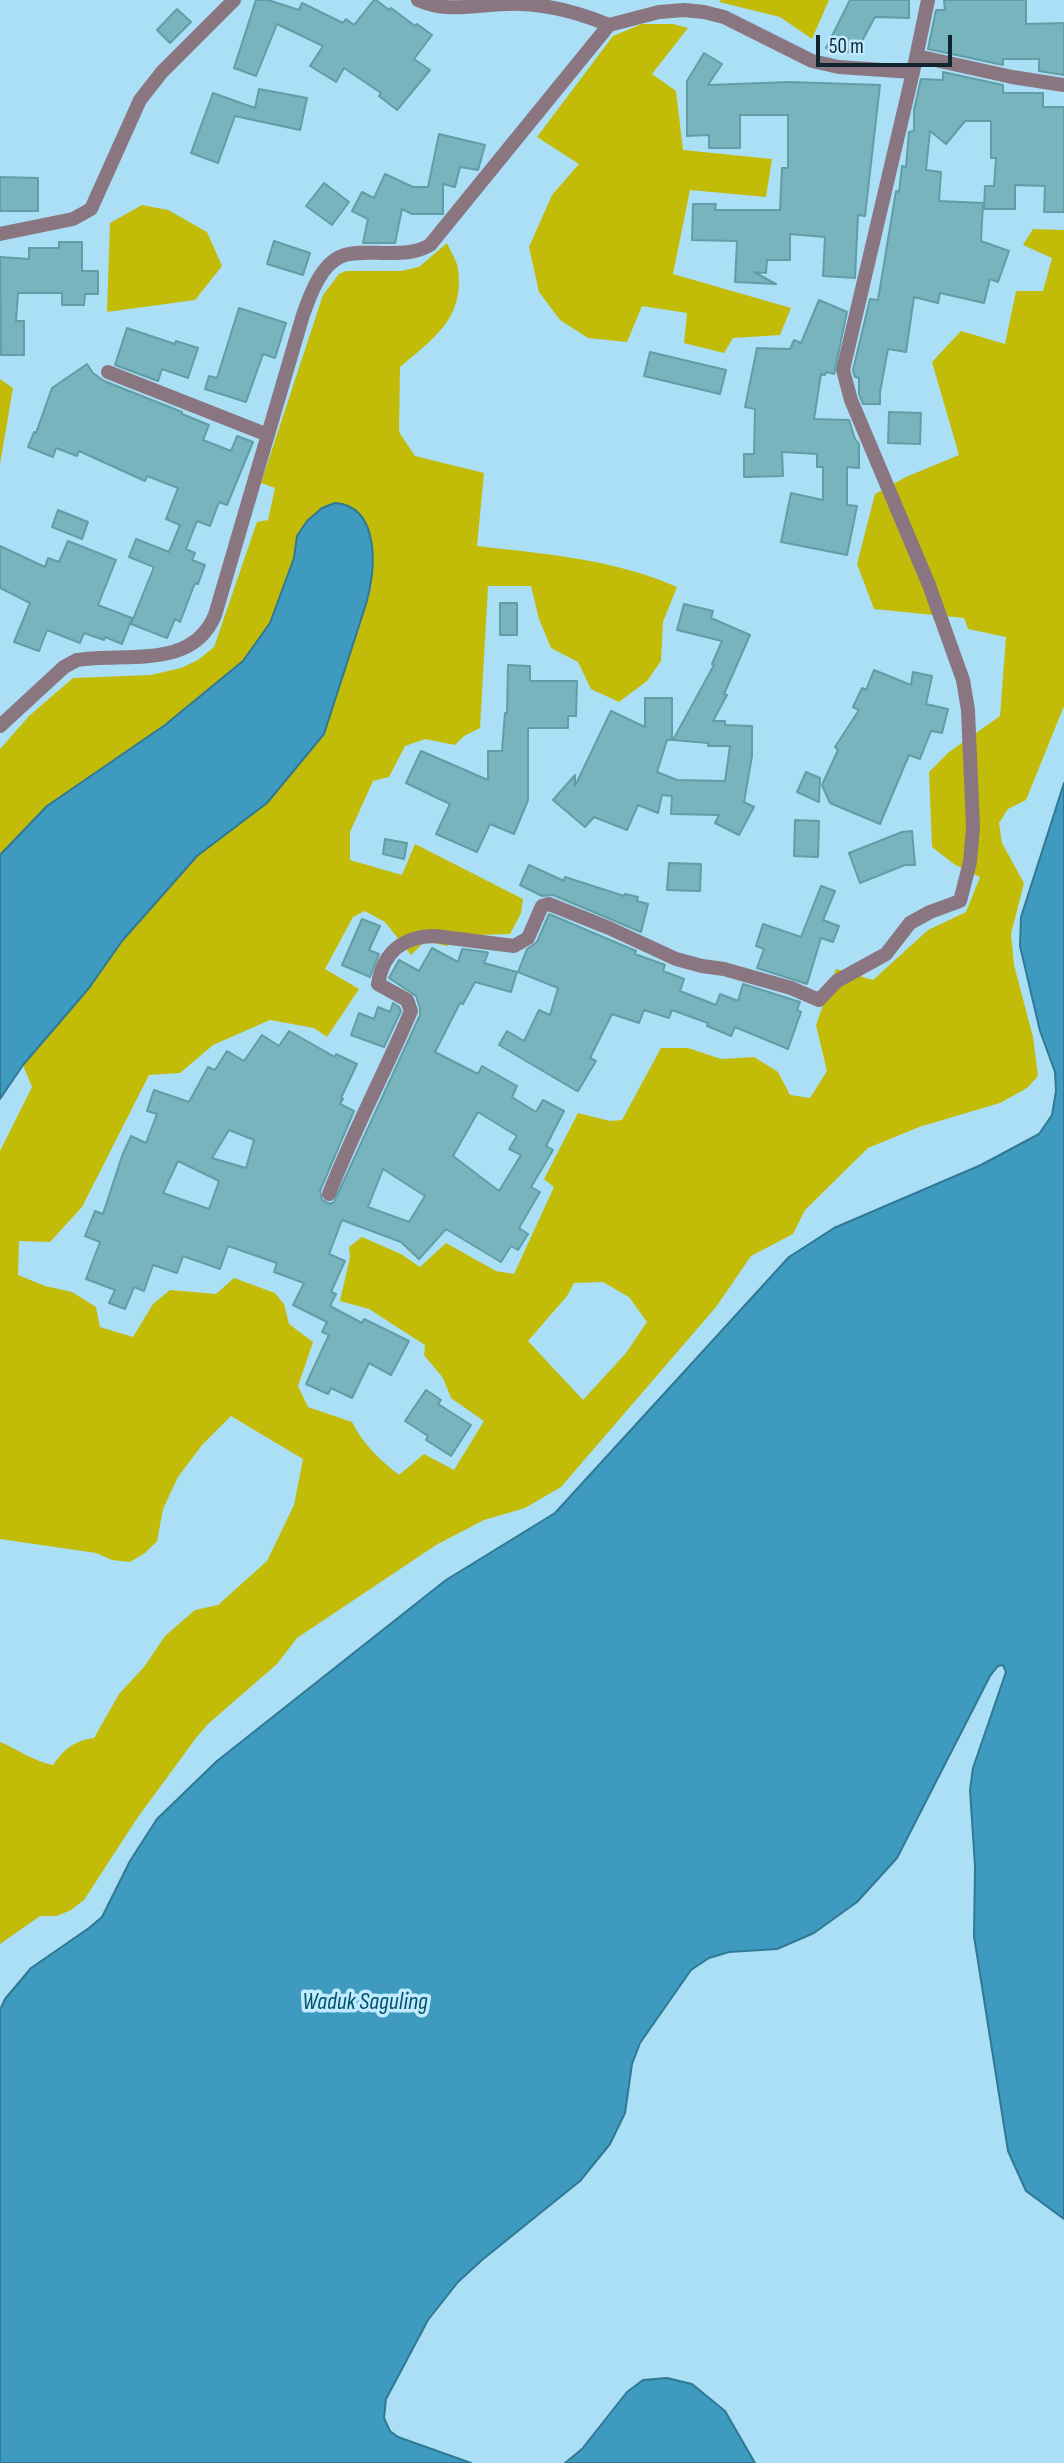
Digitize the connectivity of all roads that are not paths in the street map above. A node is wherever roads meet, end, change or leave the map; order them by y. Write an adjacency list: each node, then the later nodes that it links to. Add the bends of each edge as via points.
1 (233, 0): 8 (street, via 140,100 91,209 74,219)
2 (418, 0): 4 (street, via 440,7 520,4 557,8)
3 (928, 0): 5 (street)
4 (609, 25): 6 (street, via 659,12 704,12 724,17 812,61); 10 (street, via 430,245 409,253 348,254 327,267 303,314)
5 (917, 56): 6 (street); 7 (street)
6 (913, 72): 12 (street, via 843,370 963,680 973,827 960,901 910,923 886,954 837,981 819,1000 724,968 676,959 548,904 542,906 528,938 514,946 435,936 404,941 388,957 379,984 407,1000 411,1011)
7 (1064, 85)
8 (0, 234)
9 (108, 372): 10 (street)
10 (268, 435): 11 (street, via 215,615 205,634 167,654 77,660)
11 (0, 726)
12 (329, 1194)

